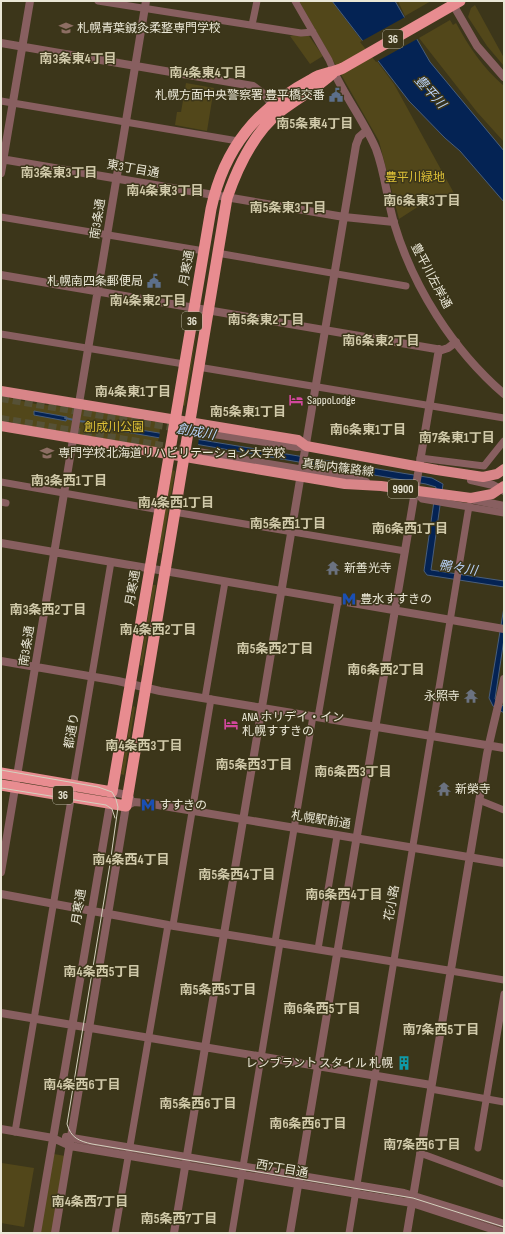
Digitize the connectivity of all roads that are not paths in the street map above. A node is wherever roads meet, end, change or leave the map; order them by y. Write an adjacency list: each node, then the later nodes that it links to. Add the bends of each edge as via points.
1 (30, 1): 10 (street)
2 (98, 1): 6 (street)
3 (257, 1): 7 (street)
4 (295, 1): 8 (street, 豊平川左岸通)
5 (452, 4): 12 (highway, 月寒通 / 36); 13 (street, via 477,46)
6 (146, 5): 7 (street); 11 (street, 南3条通)
7 (252, 25): 8 (street, via 301,33)
8 (313, 32): 12 (street, 豊平川左岸通)
9 (1, 43): 10 (street)
10 (22, 47): 11 (street); 15 (street)
11 (136, 66): 16 (street, via 253,86 265,95); 17 (street, 南3条通)
12 (337, 71): 16 (highway, 月寒通 / 36, via 314,77); 18 (street, 豊平川左岸通); 24 (highway, 月寒通 / 36, via 279,112 263,128 240,165)
13 (504, 77)
14 (1, 101): 15 (street)
15 (13, 103): 17 (street); 20 (street)
16 (272, 105): 19 (highway, 月寒通 / 36, via 253,122)
17 (126, 122): 19 (street); 22 (street, 南3条通)
18 (366, 131): 26 (street, via 359,137 356,145); 27 (street, 豊平川左岸通, via 377,152)
19 (238, 141): 23 (highway, 月寒通 / 36, via 227,160)
20 (2, 160): 21 (street); 22 (street, 東3丁目通)
21 (1, 173)
22 (116, 178): 23 (street, 東3丁目通); 28 (street, 南3条通)
23 (214, 195): 24 (street, 東3丁目通); 29 (highway, 月寒通 / 36)
24 (228, 198): 26 (street, 東3丁目通); 30 (highway, 月寒通 / 36)
25 (1, 217): 28 (street)
26 (344, 217): 27 (street, 東3丁目通); 31 (street)
27 (394, 222): 39 (street, 豊平川左岸通, via 415,277)
28 (107, 235): 29 (street); 34 (street, 南3条通)
29 (204, 251): 35 (highway, 月寒通 / 36)
30 (217, 253): 31 (street); 36 (highway, 月寒通 / 36)
31 (334, 273): 33 (street); 37 (street)
32 (1, 275): 34 (street)
33 (406, 286)
34 (98, 292): 35 (street); 40 (street, 南3条通)
35 (194, 308): 36 (street); 42 (highway, 月寒通 / 36)
36 (207, 310): 37 (street); 43 (highway, 月寒通 / 36)
37 (325, 330): 41 (street); 44 (street)
38 (1, 334): 40 (street)
39 (456, 342): 41 (street, via 445,349); 46 (street, 豊平川左岸通, via 479,370)
40 (88, 348): 42 (street); 47 (street, 南3条通)
41 (438, 349): 48 (street)
42 (184, 364): 50 (highway, 月寒通 / 36)
43 (198, 367): 44 (street); 51 (highway, 月寒通 / 36)
44 (316, 386): 48 (street); 59 (street)
45 (1, 391): 47 (main road, 真駒内篠路線 / 9900)
46 (504, 394)
47 (79, 404): 50 (main road, 真駒内篠路線 / 9900); 54 (street, 南3条通)
48 (429, 405): 49 (street); 60 (street)
49 (504, 418)
50 (175, 420): 51 (main road, 真駒内篠路線 / 9900); 57 (highway, 月寒通 / 36)
51 (189, 422): 58 (highway, 月寒通 / 36); 59 (main road, 真駒内篠路線 / 9900, via 298,440)
52 (1, 426): 54 (main road, 真駒内篠路線 / 9900)
53 (201, 432): 59 (street, via 297,447)
54 (73, 439): 57 (main road, 真駒内篠路線 / 9900); 66 (street, 南3条通)
55 (504, 442): 60 (street, via 484,466)
56 (198, 452): 59 (street)
57 (169, 455): 58 (main road, 真駒内篠路線 / 9900); 70 (highway, 月寒通 / 36)
58 (183, 457): 59 (main road, 真駒内篠路線 / 9900); 71 (highway, 月寒通 / 36)
59 (303, 462): 60 (main road, 真駒内篠路線 / 9900); 64 (main road, 真駒内篠路線 / 9900, via 345,484); 73 (street)
60 (419, 466): 62 (main road, 真駒内篠路線 / 9900); 64 (street)
61 (504, 469): 62 (main road, 真駒内篠路線 / 9900, via 487,476)
62 (437, 470): 65 (street)
63 (1, 482): 66 (street)
64 (415, 487): 67 (main road, 真駒内篠路線 / 9900); 68 (street, via 422,499); 75 (street)
65 (503, 489): 67 (main road, 真駒内篠路線 / 9900, via 486,496)
66 (64, 494): 70 (street); 76 (street, 南3条通)
67 (463, 497): 69 (street)
68 (469, 506): 72 (street); 84 (street, 花小路)
69 (504, 506)
70 (160, 510): 78 (highway, 月寒通 / 36)
71 (174, 512): 73 (street); 79 (highway, 月寒通 / 36)
72 (504, 512)
73 (291, 532): 75 (street); 81 (street)
74 (1, 543): 76 (street)
75 (405, 551): 83 (street)
76 (54, 552): 77 (street); 87 (street, 南3条通)
77 (111, 562): 78 (street); 88 (street, 都通り)
78 (150, 568): 79 (street); 90 (highway, 月寒通 / 36)
79 (164, 571): 80 (street); 91 (highway, 月寒通 / 36)
80 (225, 582): 81 (street); 92 (street)
81 (281, 591): 82 (street); 93 (street)
82 (338, 601): 83 (street); 94 (street)
83 (394, 610): 84 (street); 95 (street)
84 (451, 620): 85 (street); 96 (street, 花小路)
85 (502, 628)
86 (1, 661): 87 (street)
87 (36, 667): 88 (street); 100 (street, 南3条通)
88 (92, 677): 90 (street); 102 (street, 都通り)
89 (504, 679): 97 (street)
90 (130, 684): 91 (street); 105 (highway, 月寒通 / 36)
91 (145, 687): 92 (street); 107 (highway, 月寒通 / 36)
92 (208, 698): 93 (street); 109 (street)
93 (261, 707): 94 (street); 110 (street)
94 (316, 717): 95 (street); 111 (street)
95 (375, 726): 96 (street); 113 (street)
96 (432, 736): 97 (street); 114 (street, 花小路)
97 (488, 745): 98 (street); 106 (street)
98 (504, 748)
99 (1, 773): 100 (highway, 札幌駅前通 / 36)
100 (17, 776): 102 (highway, 札幌駅前通 / 36); 103 (street, 南3条通)
101 (1, 785): 103 (highway, 札幌駅前通 / 36)
102 (74, 786): 104 (street, 都通り); 105 (highway, 札幌駅前通 / 36)
103 (15, 787): 104 (highway, 札幌駅前通 / 36); 117 (street, 南3条通)
104 (72, 797): 105 (highway, 札幌駅前通 / 36); 119 (street, 都通り)
105 (111, 798): 107 (highway, 札幌駅前通 / 36); 120 (street, 月寒通)
106 (479, 800): 108 (street); 115 (street)
107 (129, 801): 109 (street, 札幌駅前通); 121 (street, 月寒通)
108 (504, 810)
109 (192, 811): 110 (street, 札幌駅前通); 122 (street)
110 (242, 820): 111 (street, 札幌駅前通); 123 (street)
111 (295, 828): 112 (street, 札幌駅前通); 124 (street)
112 (337, 836): 113 (street, 札幌駅前通); 125 (street)
113 (356, 839): 114 (street, 札幌駅前通); 126 (street)
114 (413, 848): 115 (street, 札幌駅前通); 127 (street, 花小路)
115 (470, 858): 116 (street, 札幌駅前通); 128 (street)
116 (504, 863)
117 (1, 872)
118 (1, 894): 119 (street)
119 (54, 903): 120 (street); 132 (street, 都通り)
120 (92, 910): 121 (street); 133 (street, 月寒通)
121 (108, 914): 122 (street); 134 (street, 月寒通)
122 (170, 925): 123 (street); 135 (street)
123 (224, 934): 124 (street); 136 (street)
124 (278, 942): 125 (street); 137 (street)
125 (318, 949): 126 (street)
126 (337, 952): 127 (street); 138 (street)
127 (393, 961): 128 (street); 139 (street, 花小路)
128 (451, 971): 129 (street); 140 (street)
129 (504, 980)
130 (504, 994): 141 (street)
131 (1, 1013): 132 (street)
132 (35, 1019): 133 (street); 144 (street, 都通り)
133 (72, 1025): 134 (street); 145 (street, 月寒通)
134 (89, 1028): 135 (street); 146 (street, 月寒通)
135 (148, 1038): 136 (street); 148 (street)
136 (205, 1047): 137 (street); 150 (street)
137 (261, 1057): 138 (street); 152 (street)
138 (318, 1066): 139 (street); 153 (street)
139 (374, 1076): 140 (street); 156 (street, 花小路)
140 (431, 1087): 141 (street); 149 (street)
141 (487, 1099): 142 (street); 147 (street)
142 (504, 1102)
143 (1, 1129): 144 (street, 西7丁目通)
144 (15, 1132): 145 (street, 西7丁目通)
145 (53, 1138): 146 (street, 西7丁目通); 160 (street, 月寒通)
146 (70, 1141): 148 (street, 西7丁目通); 161 (street, 月寒通)
147 (478, 1148)
148 (129, 1151): 150 (street, 西7丁目通); 151 (street, 西7丁目通); 162 (street)
149 (420, 1153): 155 (street); 157 (street)
150 (186, 1156): 151 (street); 152 (street, 西7丁目通)
151 (185, 1165): 152 (street, 西7丁目通); 163 (street)
152 (243, 1170): 153 (street, 西7丁目通); 154 (street, 西7丁目通); 164 (street)
153 (300, 1175): 154 (street); 156 (street, 西7丁目通)
154 (298, 1184): 156 (street, 西7丁目通); 165 (street)
155 (504, 1184)
156 (356, 1189): 157 (street, 西7丁目通); 166 (street, 花小路)
157 (412, 1199): 158 (street, 西7丁目通); 159 (street, 西7丁目通); 167 (street)
158 (504, 1224)
159 (504, 1232)
160 (37, 1233)
161 (55, 1233)
162 (115, 1233)
163 (174, 1233)
164 (232, 1233)
165 (290, 1233)
166 (349, 1233)
167 (407, 1233)

